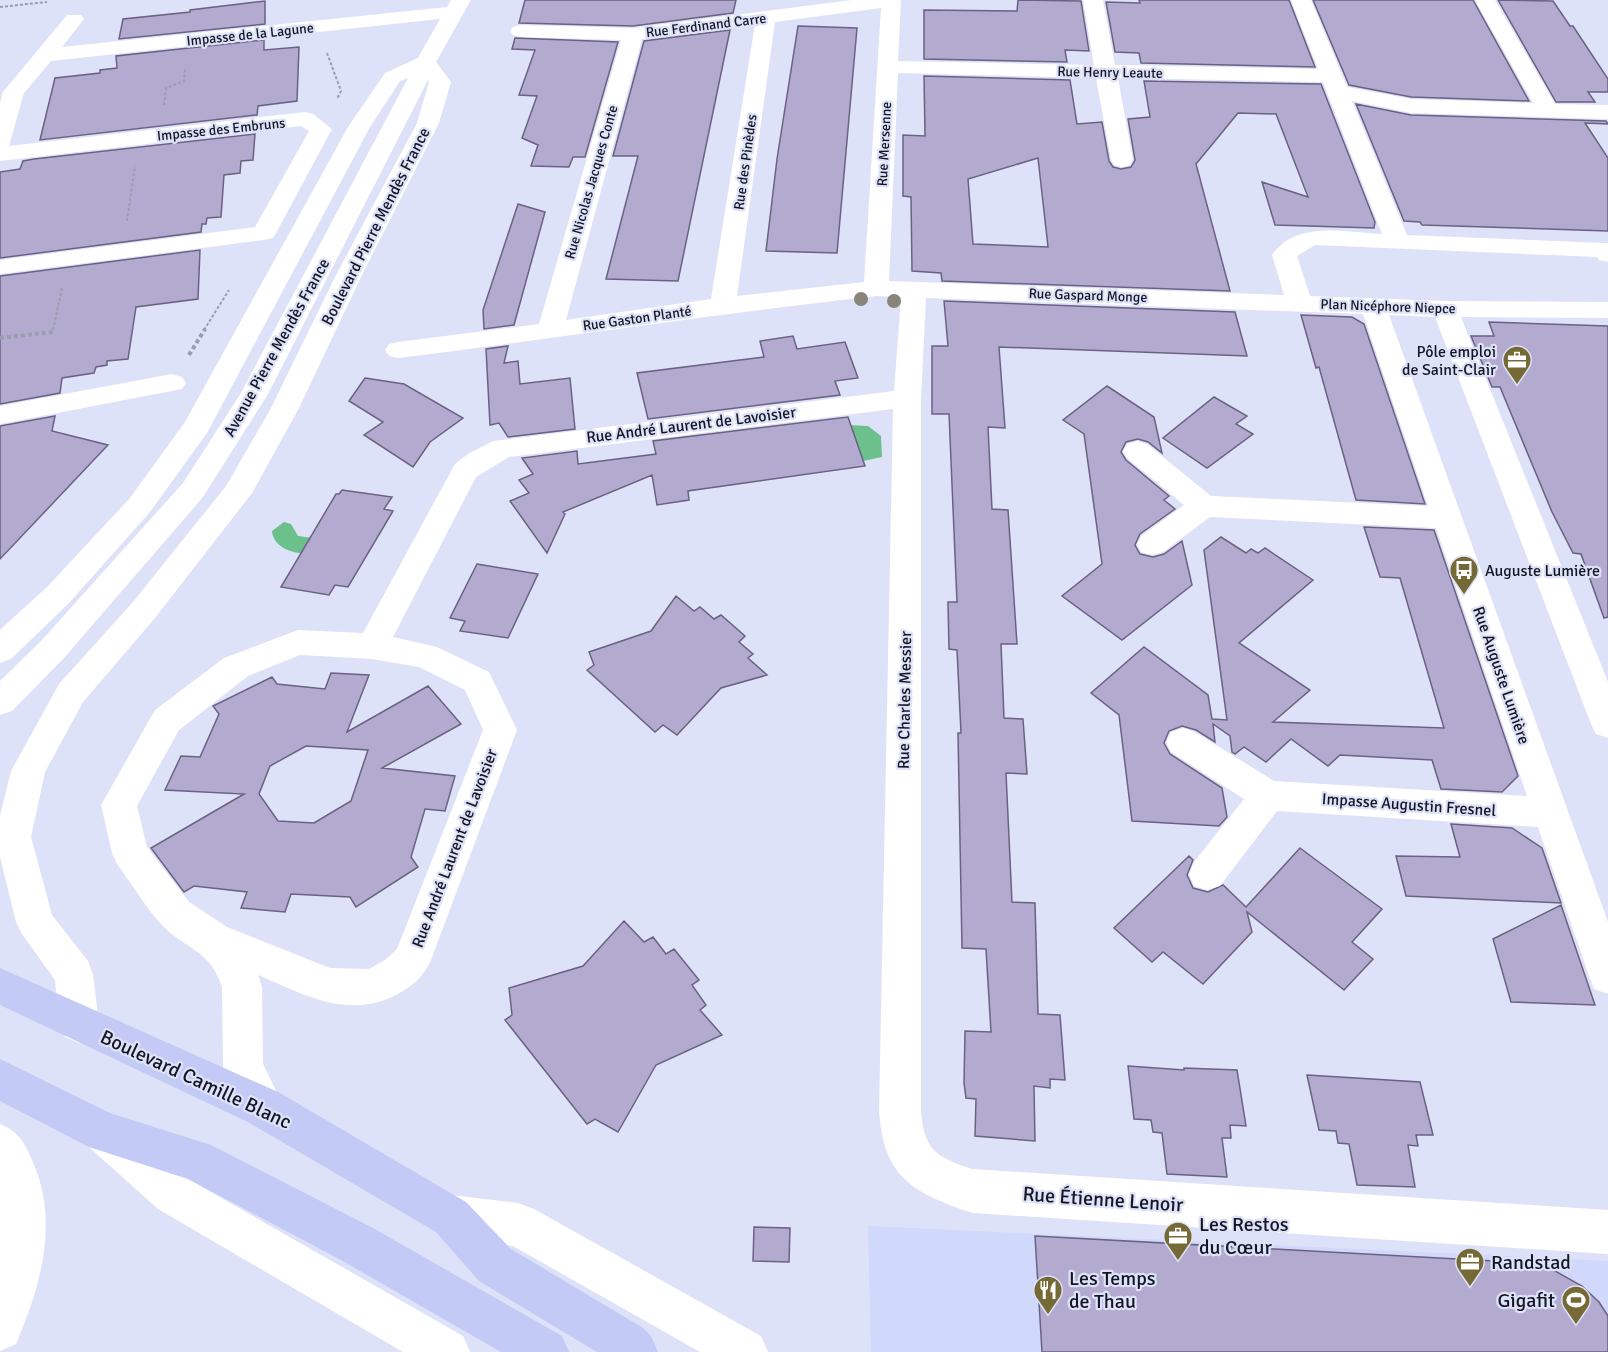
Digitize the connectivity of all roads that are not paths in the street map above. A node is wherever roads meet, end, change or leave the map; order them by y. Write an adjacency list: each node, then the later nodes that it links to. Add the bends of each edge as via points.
1 (891, 0): 6 (street, Rue Ferdinand Carre); 12 (street, Rue Mersenne)
2 (1094, 0): 13 (street)
3 (1301, 0): 14 (street)
4 (1485, 0): 15 (street)
5 (458, 6): 10 (street, Impasse de la Lagune, via 318,27); 11 (street, Avenue Pierre Mendès France)
6 (766, 18): 9 (street, Rue Ferdinand Carre); 26 (street, Rue des Pinèdes)
7 (74, 19): 10 (street)
8 (520, 31): 9 (street, Rue Ferdinand Carre)
9 (633, 34): 30 (street, Rue Nicolas Jacques Conte)
10 (45, 55): 17 (street, via 14,92)
11 (426, 62): 40 (street, via 392,77 359,127 197,426 140,505 58,595); 41 (street, Avenue Pierre Mendès France, via 254,394 194,490 53,649); 50 (street, Boulevard Pierre Mendès France, via 440,82 428,123 284,410 243,482 144,610 71,693 28,771 13,837 35,922 74,974)
12 (888, 67): 13 (street, Rue Henry Leaute); 23 (street, Rue Mersenne)
13 (1106, 72): 14 (street, Rue Henry Leaute); 19 (street)
14 (1336, 85): 15 (street, Rue Henry Leaute, via 1411,106); 20 (street)
15 (1548, 111): 16 (street, Rue Henry Leaute)
16 (1608, 112)
17 (0, 143)
18 (0, 154): 22 (street, Impasse des Embruns, via 305,119 321,129 264,233)
19 (1122, 160)
20 (1398, 242): 21 (street, Plan Nicéphore Niepce); 25 (street, Plan Nicéphore Niepce, via 1311,238 1293,246 1284,255)
21 (1607, 250)
22 (0, 267)
23 (876, 288): 24 (street, Rue Gaspard Monge); 26 (street, Rue Gaston Planté)
24 (914, 289): 25 (street, Rue Gaspard Monge); 33 (street, Rue Charles Messier)
25 (1299, 303): 27 (street, Plan Nicéphore Niepce)
26 (723, 305): 30 (street, Rue Gaston Planté)
27 (1373, 306): 28 (street, Plan Nicéphore Niepce); 37 (street, Rue Auguste Lumière)
28 (1445, 309): 29 (street, Plan Nicéphore Niepce); 42 (street)
29 (1608, 310)
30 (550, 331): 31 (street, Rue Gaston Planté)
31 (398, 350)
32 (172, 383): 34 (street)
33 (906, 398): 39 (street, Rue André Laurent de Lavoisier, via 502,448 465,471); 53 (street, Rue Charles Messier)
34 (0, 415)
35 (1137, 451): 36 (street)
36 (1204, 506): 37 (street); 38 (street)
37 (1449, 518): 45 (street, Rue Auguste Lumière)
38 (1152, 544)
39 (372, 646): 47 (street, Rue André Laurent de Lavoisier, via 298,642 236,666 167,720 119,805 130,853 176,914); 47 (street, Rue André Laurent de Lavoisier, via 425,656 477,681 500,730 412,960 399,973 372,987 330,986)
40 (0, 650)
41 (0, 702)
42 (1608, 724)
43 (1183, 742): 44 (street, Impasse Augustin Fresnel)
44 (1268, 796): 45 (street, Impasse Augustin Fresnel); 46 (street)
45 (1550, 813): 48 (street, Rue Auguste Lumière)
46 (1207, 874)
47 (213, 939): 52 (street, via 237,968 242,987 243,1067)
48 (1608, 976)
49 (0, 986): 50 (main road, Boulevard Camille Blanc)
50 (79, 1024): 52 (main road, Boulevard Camille Blanc)
51 (0, 1079): 54 (main road)
52 (263, 1107): 56 (main road, Boulevard Camille Blanc)
53 (900, 1111): 57 (street, Rue Étienne Lenoir, via 902,1137 921,1167 939,1180 972,1191)
54 (104, 1132): 59 (street, via 172,1194); 60 (main road, via 196,1160 357,1244)
55 (0, 1145): 58 (street, via 18,1177 25,1233 18,1277)
56 (451, 1217): 61 (main road, Boulevard Camille Blanc, via 495,1265); 62 (street, Boulevard Camille Blanc, via 518,1225)
57 (1607, 1230)
58 (0, 1328)
59 (437, 1350)
60 (546, 1352)
61 (635, 1352)
62 (746, 1352)

